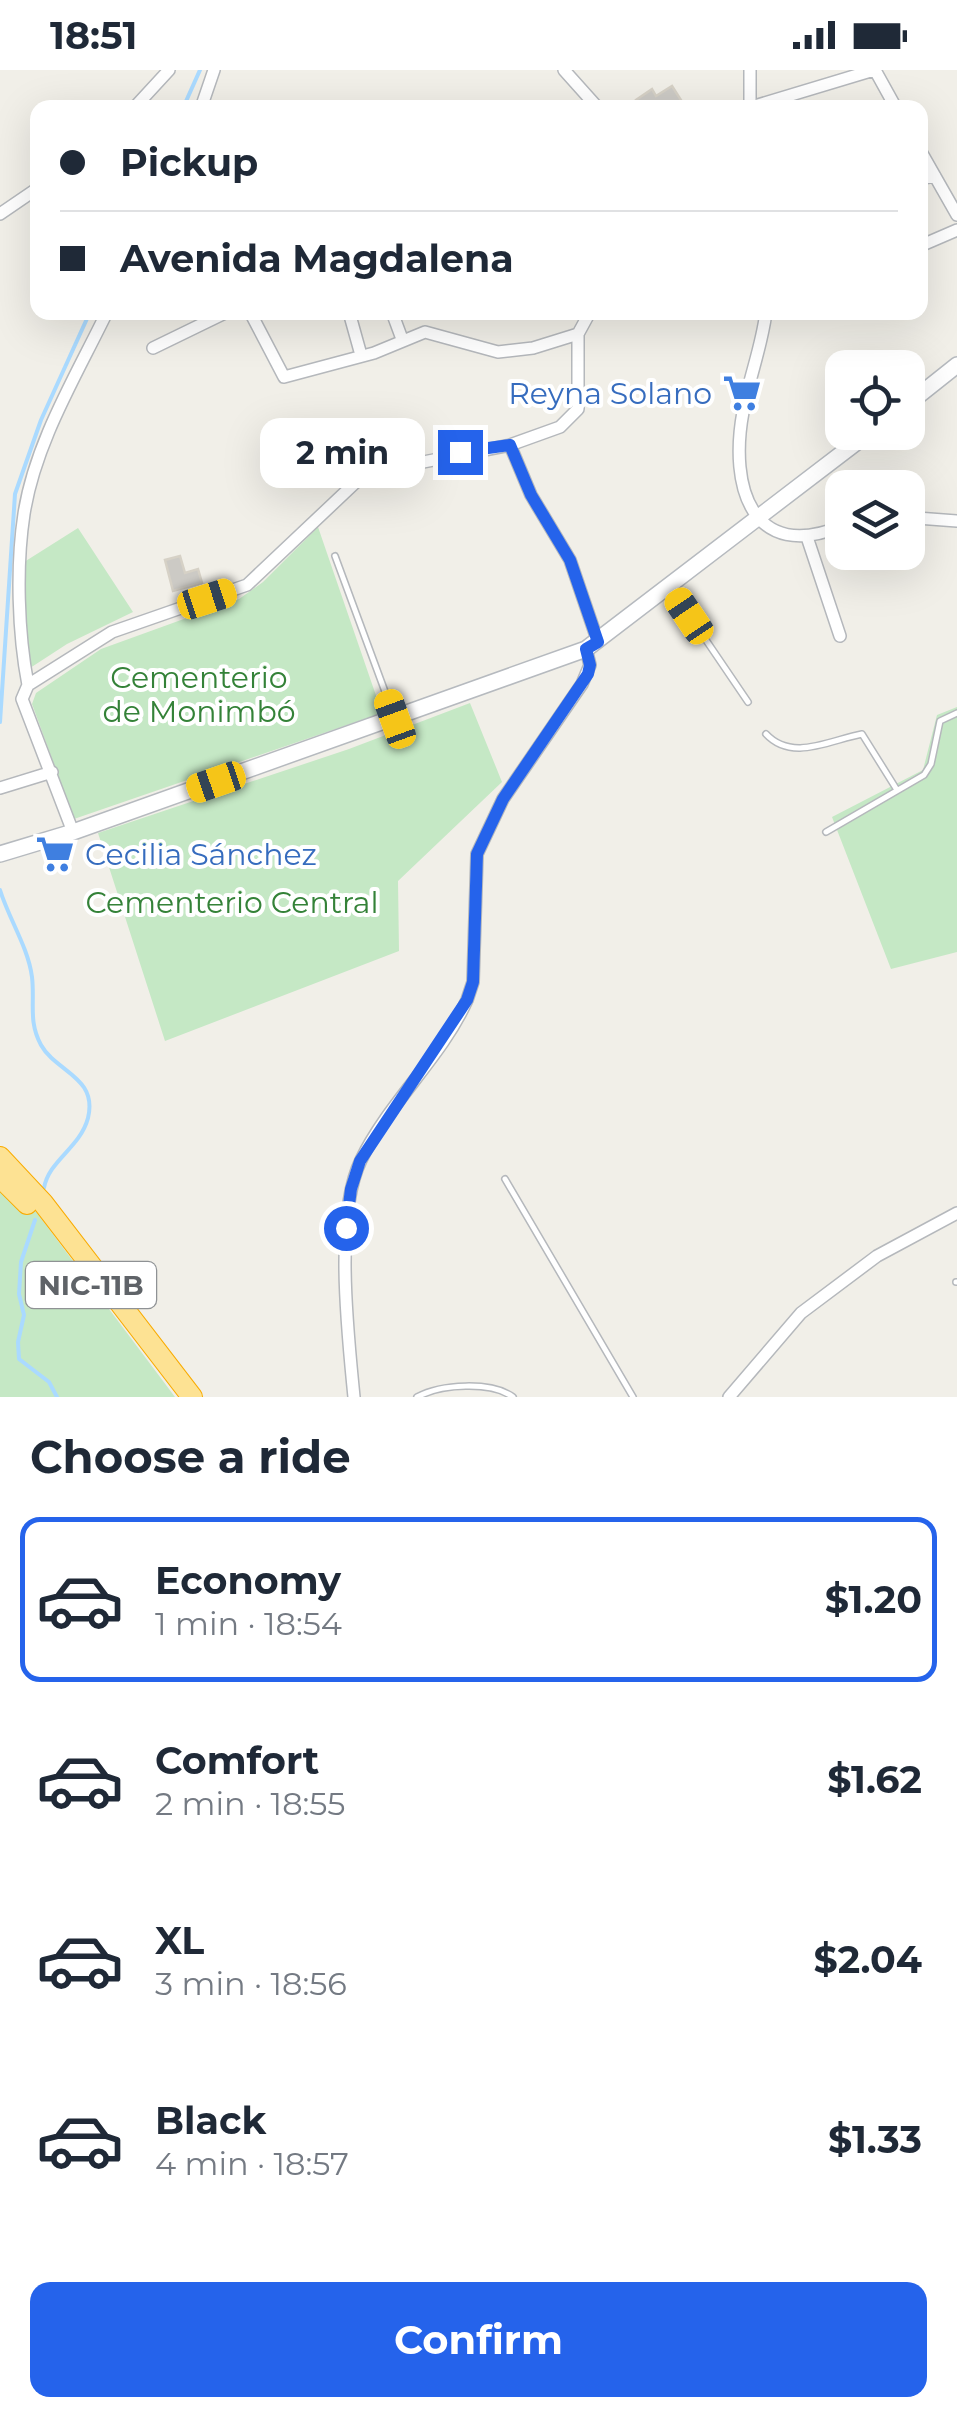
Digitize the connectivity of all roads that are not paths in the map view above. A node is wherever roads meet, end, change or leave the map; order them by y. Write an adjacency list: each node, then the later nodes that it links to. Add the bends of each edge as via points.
1 (170, 70): 6 (street)
2 (214, 70): 7 (street)
3 (564, 70): 8 (street)
4 (750, 70): 9 (street)
5 (875, 70): 10 (street); 11 (street)
6 (142, 100)
7 (204, 100)
8 (591, 100)
9 (749, 100)
10 (773, 100)
11 (892, 100)
12 (928, 164): 13 (street)
13 (935, 176): 14 (street); 17 (street)
14 (928, 177)
15 (30, 193): 16 (street)
16 (0, 214)
17 (957, 215)
18 (957, 230): 19 (street)
19 (928, 243)
20 (103, 320): 44 (street, via 51,428 24,513 20,642)
21 (211, 320): 29 (street)
22 (254, 320): 30 (street, via 284,377)
23 (352, 320): 30 (street)
24 (395, 320): 28 (street)
25 (586, 320): 27 (street)
26 (764, 320): 36 (street, via 740,442)
27 (578, 334): 28 (street, via 498,352 425,332); 33 (street, via 578,409 560,427)
28 (402, 339): 30 (street)
29 (154, 348)
30 (361, 356)
31 (957, 366): 32 (street)
32 (925, 391)
33 (510, 445): 43 (street, via 574,570); 44 (street, via 356,482 247,584 112,632)
34 (847, 450): 36 (street)
35 (925, 519): 37 (street)
36 (756, 520): 39 (street, via 778,534); 41 (street)
37 (957, 521)
38 (825, 532): 39 (street)
39 (808, 537): 42 (street)
40 (335, 556): 47 (lane)
41 (670, 587): 43 (street); 45 (lane)
42 (840, 636)
43 (592, 645): 47 (street); 62 (street, via 588,674 503,799 477,854 467,1000 385,1120 351,1189 346,1228)
44 (28, 685): 49 (street, via 22,699)
45 (748, 702)
46 (957, 713): 51 (lane, via 940,721 928,770)
47 (395, 719): 52 (street)
48 (766, 734): 51 (lane, via 797,748 862,734)
49 (52, 772): 50 (street); 52 (street)
50 (0, 788)
51 (897, 790): 53 (lane)
52 (74, 832): 54 (street)
53 (826, 832)
54 (0, 854)
55 (0, 1157): 61 (highway, NIC-11B)
56 (0, 1177): 60 (highway, NIC-11B, via 36,1213)
57 (506, 1179): 65 (lane)
58 (957, 1213): 66 (street, via 877,1256 802,1313)
59 (447, 1393): 63 (lane); 64 (lane, via 490,1387)
60 (176, 1397)
61 (192, 1397)
62 (354, 1397)
63 (417, 1397)
64 (513, 1397)
65 (633, 1397)
66 (728, 1397)

